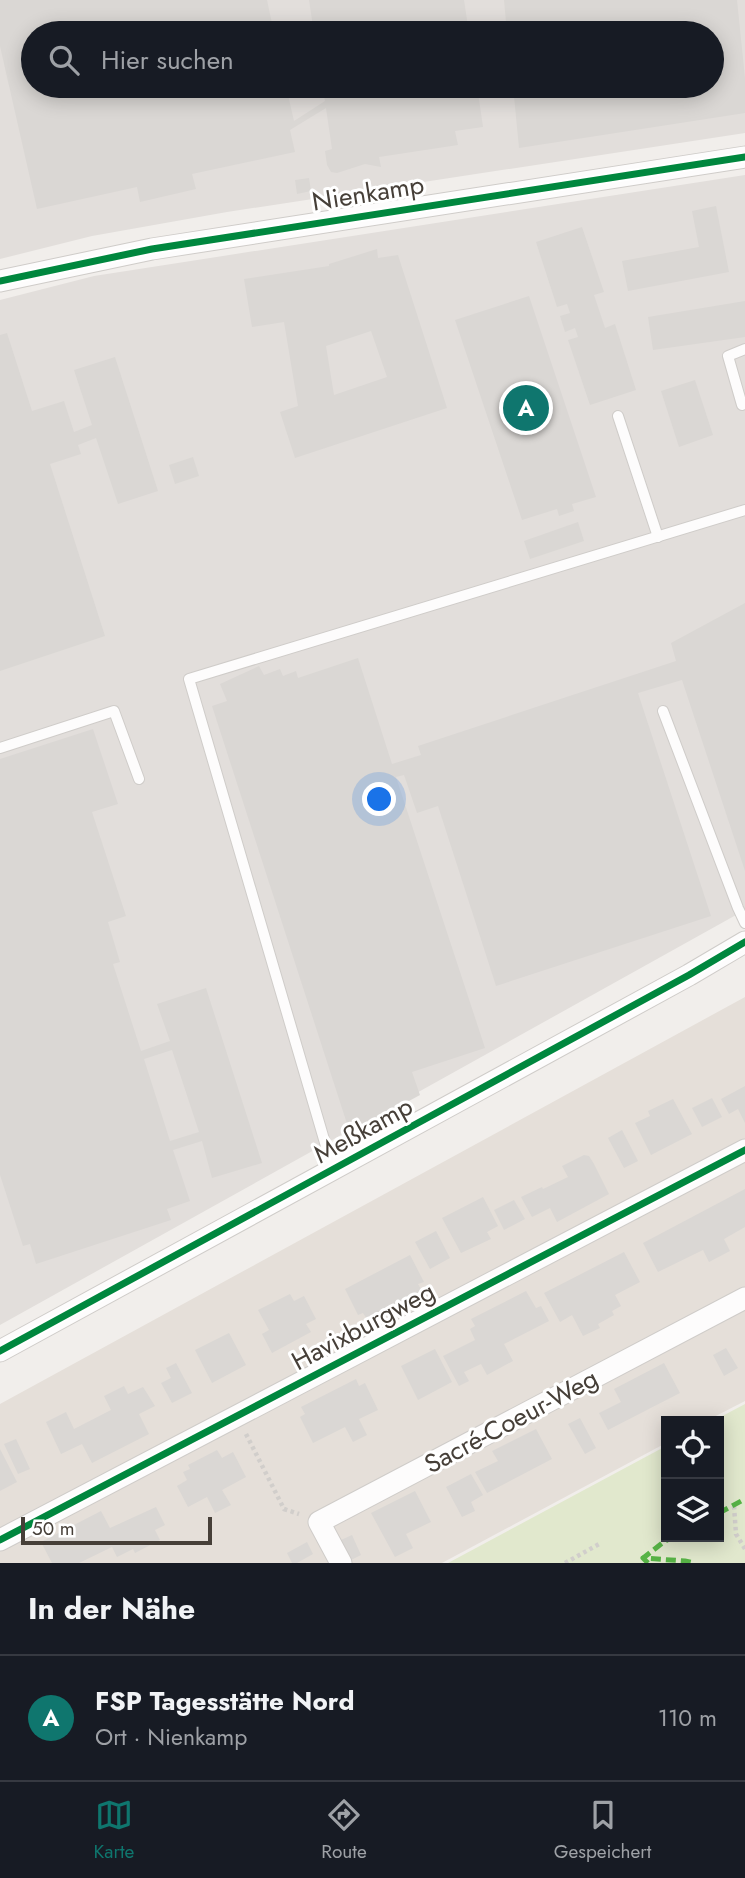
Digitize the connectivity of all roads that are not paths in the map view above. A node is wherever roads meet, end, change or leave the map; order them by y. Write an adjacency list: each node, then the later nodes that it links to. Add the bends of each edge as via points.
1 (745, 157): 2 (street, Nienkamp, via 189,242)
2 (0, 281)
3 (745, 349): 4 (lane, via 728,356)
4 (742, 405)
5 (618, 416): 7 (lane)
6 (745, 510): 7 (lane)
7 (658, 537): 14 (lane, via 189,679)
8 (663, 710): 11 (lane)
9 (0, 748): 10 (lane, via 114,711)
10 (139, 779)
11 (745, 923)
12 (745, 942): 14 (street, Meßkamp)
13 (745, 1150): 17 (street, Havixburgweg)
14 (333, 1170): 16 (street, Meßkamp)
15 (745, 1298): 18 (street, Sacré-Coeur-Weg, via 319,1522)
16 (0, 1351)
17 (0, 1540)
18 (341, 1563)

